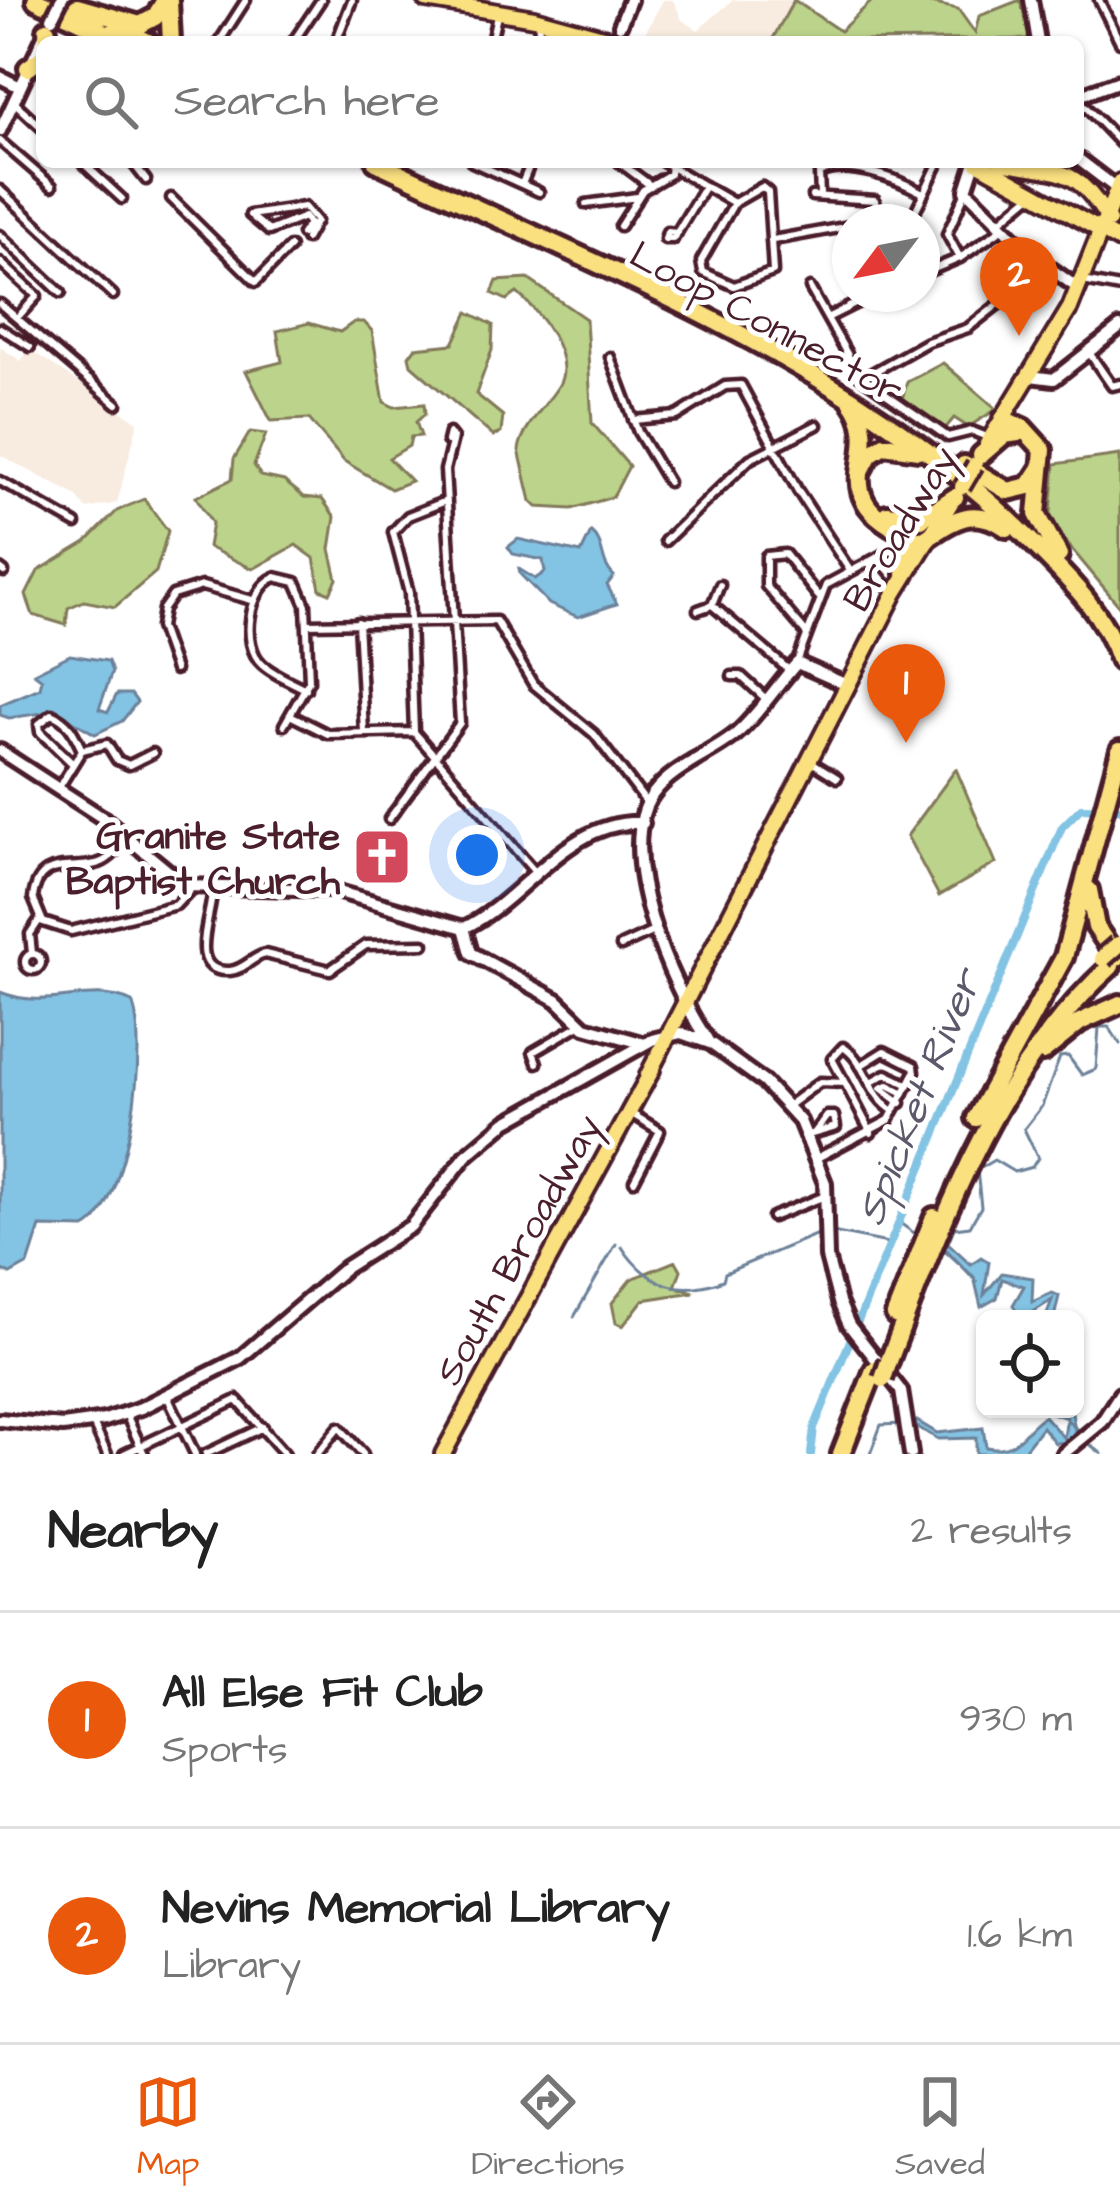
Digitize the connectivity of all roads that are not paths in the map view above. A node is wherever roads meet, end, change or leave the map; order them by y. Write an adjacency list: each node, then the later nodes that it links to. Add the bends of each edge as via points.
1 (36, 0): 16 (highway)
2 (167, 0): 10 (highway, via 140,25); 18 (highway)
3 (246, 0): 19 (street)
4 (321, 0): 20 (street)
5 (352, 0): 21 (street)
6 (426, 0): 11 (main road)
7 (630, 0): 14 (street)
8 (1031, 0): 26 (street)
9 (1099, 0): 27 (street)
10 (66, 2): 15 (street, bridge); 17 (highway)
11 (475, 3): 12 (main road)
12 (507, 9): 13 (main road); 22 (street)
13 (540, 20): 23 (street); 24 (main road)
14 (620, 25): 25 (main road)
15 (48, 36)
16 (110, 36)
17 (136, 36)
18 (170, 36)
19 (223, 36)
20 (297, 36)
21 (338, 36)
22 (494, 36)
23 (539, 36)
24 (599, 36)
25 (619, 36)
26 (1037, 36)
27 (1120, 42)
28 (36, 59): 31 (street)
29 (0, 77): 31 (street)
30 (1120, 82): 32 (street)
31 (20, 87): 33 (street)
32 (1084, 96)
33 (13, 102): 35 (street); 36 (street)
34 (1084, 104): 38 (street)
35 (36, 123)
36 (0, 131)
37 (0, 141): 56 (street)
38 (1119, 142)
39 (1084, 164): 60 (street)
40 (88, 168): 67 (street)
41 (137, 168): 54 (street)
42 (388, 168): 99 (highway, Loop Connector)
43 (413, 168): 110 (highway, Loop Connector, via 790,349)
44 (486, 168): 55 (street)
45 (529, 168): 55 (street)
46 (627, 168): 57 (street)
47 (669, 168): 57 (street)
48 (675, 168): 58 (street)
49 (936, 168): 63 (street)
50 (974, 168): 59 (street)
51 (987, 168): 64 (main road)
52 (1044, 168): 72 (main road, via 1066,171)
53 (1081, 168): 72 (street)
54 (146, 180)
55 (522, 184): 62 (street)
56 (52, 186)
57 (651, 186): 65 (street)
58 (705, 186): 68 (street); 76 (street)
59 (968, 186): 73 (street); 81 (street, via 947,234)
60 (1119, 187): 72 (main road)
61 (0, 190): 89 (street)
62 (539, 192)
63 (923, 193): 70 (street, via 874,173 820,170 816,195); 71 (street)
64 (1033, 193): 72 (main road); 73 (street)
65 (637, 197): 69 (street); 74 (street)
66 (171, 198): 80 (street, via 256,282)
67 (122, 199)
68 (734, 203): 79 (street, via 767,189); 79 (street, via 700,269 734,286 766,276 774,270)
69 (586, 204)
70 (875, 204)
71 (918, 204)
72 (1108, 222): 85 (main road)
73 (1002, 223): 81 (street); 84 (street)
74 (620, 226)
75 (832, 229): 79 (street)
76 (677, 233)
77 (0, 235): 88 (street)
78 (304, 236): 78 (street, via 316,221 304,207 250,215 269,231 304,217)
79 (773, 239)
80 (290, 247)
81 (960, 258): 83 (street)
82 (0, 262): 93 (street, via 37,296)
83 (940, 266)
84 (1046, 267): 85 (street); 101 (street, via 968,328)
85 (1081, 285): 87 (street); 100 (main road)
86 (811, 287): 92 (street)
87 (1120, 288)
88 (61, 293)
89 (113, 295)
90 (0, 304): 93 (street)
91 (839, 312): 92 (street)
92 (827, 318): 101 (street)
93 (16, 319): 104 (street)
94 (0, 328): 96 (street)
95 (1119, 331): 97 (street)
96 (30, 347)
97 (1088, 351): 100 (street, via 1054,379); 102 (street, via 1112,386)
98 (610, 357): 105 (street)
99 (812, 373): 113 (highway, Loop Connector, via 901,430); 116 (highway, via 860,414 858,492)
100 (1030, 376): 103 (main road)
101 (863, 378): 110 (street, via 948,437 972,430)
102 (1120, 384)
103 (1015, 399): 107 (highway)
104 (117, 404)
105 (634, 420): 109 (street, via 676,416 737,384); 112 (street)
106 (817, 424): 109 (street)
107 (1011, 425): 110 (highway); 110 (highway, via 1041,458 1036,478 1025,488 997,488); 120 (highway, via 1044,453 1036,514)
108 (448, 441): 114 (street)
109 (775, 446): 118 (street, via 750,459); 122 (street)
110 (978, 456): 113 (main road, Broadway, bridge); 120 (highway, Loop Connector)
111 (0, 481): 115 (street)
112 (668, 482)
113 (963, 490): 113 (highway, via 926,518 900,519 868,500 862,469 875,450 900,443 932,457); 117 (main road, Broadway); 125 (highway, Loop Connector)
114 (446, 501): 131 (street); 132 (street, via 393,532)
115 (76, 524)
116 (895, 526): 117 (highway); 123 (highway, via 909,544)
117 (926, 540): 123 (main road, Broadway); 125 (highway, via 954,518 986,516)
118 (665, 541)
119 (891, 550): 121 (street)
120 (1059, 555): 125 (highway, Loop Connector)
121 (868, 562): 122 (street); 126 (street)
122 (849, 569): 127 (street)
123 (905, 574): 126 (main road, Broadway)
124 (720, 586): 129 (street)
125 (1081, 588): 135 (highway, Loop Connector); 137 (highway, Loop Connector)
126 (895, 593): 141 (main road, Broadway)
127 (818, 596): 136 (street); 136 (street, via 784,554 766,556 766,586)
128 (252, 600): 134 (street, via 264,581 290,578 304,595); 139 (street, via 202,586 173,595 160,627); 142 (street, via 256,656)
129 (712, 605): 130 (street); 138 (street)
130 (698, 610)
131 (457, 618): 132 (street); 152 (street, via 460,719); 157 (street, via 502,625 533,684 594,734)
132 (410, 620): 133 (street); 146 (street)
133 (358, 622): 134 (street); 147 (street)
134 (307, 624): 142 (street)
135 (1120, 629)
136 (806, 633): 138 (street)
137 (1120, 661)
138 (793, 667): 141 (street); 143 (street)
139 (176, 670)
140 (732, 676): 143 (street)
141 (847, 685): 153 (main road, Broadway)
142 (306, 689): 144 (street)
143 (766, 699): 157 (street, via 737,733)
144 (290, 715): 145 (street); 147 (street, via 325,733)
145 (284, 724)
146 (414, 731): 147 (street); 152 (street)
147 (364, 732)
148 (82, 750): 151 (street, via 107,744 129,765); 154 (street); 154 (street, via 60,718 52,714 40,724)
149 (1120, 750): 161 (highway)
150 (0, 751): 156 (street)
151 (153, 753)
152 (437, 759): 158 (street); 162 (street)
153 (809, 760): 155 (street); 165 (main road, Broadway)
154 (73, 764): 156 (street)
155 (837, 778)
156 (58, 789): 160 (street)
157 (648, 803): 159 (street)
158 (389, 819)
159 (643, 823): 162 (street, via 576,843); 168 (street, via 641,879)
160 (128, 838): 163 (street); 166 (street, via 101,863 42,874 32,898)
161 (1092, 865): 172 (highway, via 1093,917); 186 (highway, via 1053,982)
162 (535, 872): 167 (street)
163 (192, 888): 164 (street); 166 (street, via 176,905 70,931)
164 (212, 891): 167 (street, via 332,890); 169 (street, via 203,948 225,971 265,954 330,970 366,945)
165 (733, 908): 173 (main road, South Broadway)
166 (40, 919): 171 (street, via 30,934)
167 (464, 928): 175 (street, via 471,953 556,1000)
168 (656, 930): 170 (street); 173 (street)
169 (424, 944)
170 (621, 946)
171 (32, 954)
172 (1115, 955): 186 (highway, via 1036,1028)
173 (687, 999): 176 (street); 177 (main road, South Broadway)
174 (1120, 1004): 186 (highway, via 1057,1038)
175 (581, 1024): 177 (street); 178 (street, via 533,1052)
176 (695, 1030): 177 (street); 183 (street)
177 (659, 1040): 185 (main road, South Broadway); 193 (street, via 506,1122 460,1163 411,1226 345,1268 250,1352)
178 (537, 1063)
179 (860, 1066): 180 (street, via 848,1048 832,1055); 181 (street); 182 (street, via 884,1051 914,1066)
180 (845, 1083): 183 (street, via 820,1082); 187 (street)
181 (869, 1084): 182 (street, via 886,1074); 184 (street, via 878,1101)
182 (907, 1089): 184 (street); 184 (street, via 881,1088)
183 (789, 1105): 188 (street)
184 (898, 1107): 187 (street)
185 (628, 1112): 189 (street, via 660,1131); 208 (main road, South Broadway)
186 (980, 1123): 192 (highway)
187 (872, 1133): 188 (street)
188 (817, 1158): 190 (street)
189 (634, 1181)
190 (825, 1196): 191 (street); 211 (street, via 827,1257 854,1333 901,1390)
191 (772, 1217)
192 (882, 1366): 209 (highway); 210 (highway)
193 (167, 1394): 195 (street); 198 (street)
194 (1120, 1394): 212 (street, via 1102,1422)
195 (125, 1414): 197 (street); 200 (street)
196 (0, 1420): 197 (street)
197 (92, 1423): 201 (street)
198 (182, 1426): 199 (street, via 237,1400); 200 (street); 203 (street)
199 (263, 1427): 204 (street); 205 (street)
200 (142, 1450): 202 (street)
201 (106, 1454)
202 (124, 1454)
203 (195, 1454)
204 (206, 1454)
205 (285, 1454)
206 (316, 1454): 207 (street, via 339,1427)
207 (363, 1454)
208 (442, 1454)
209 (841, 1454)
210 (853, 1454)
211 (911, 1454)
212 (1063, 1454)

